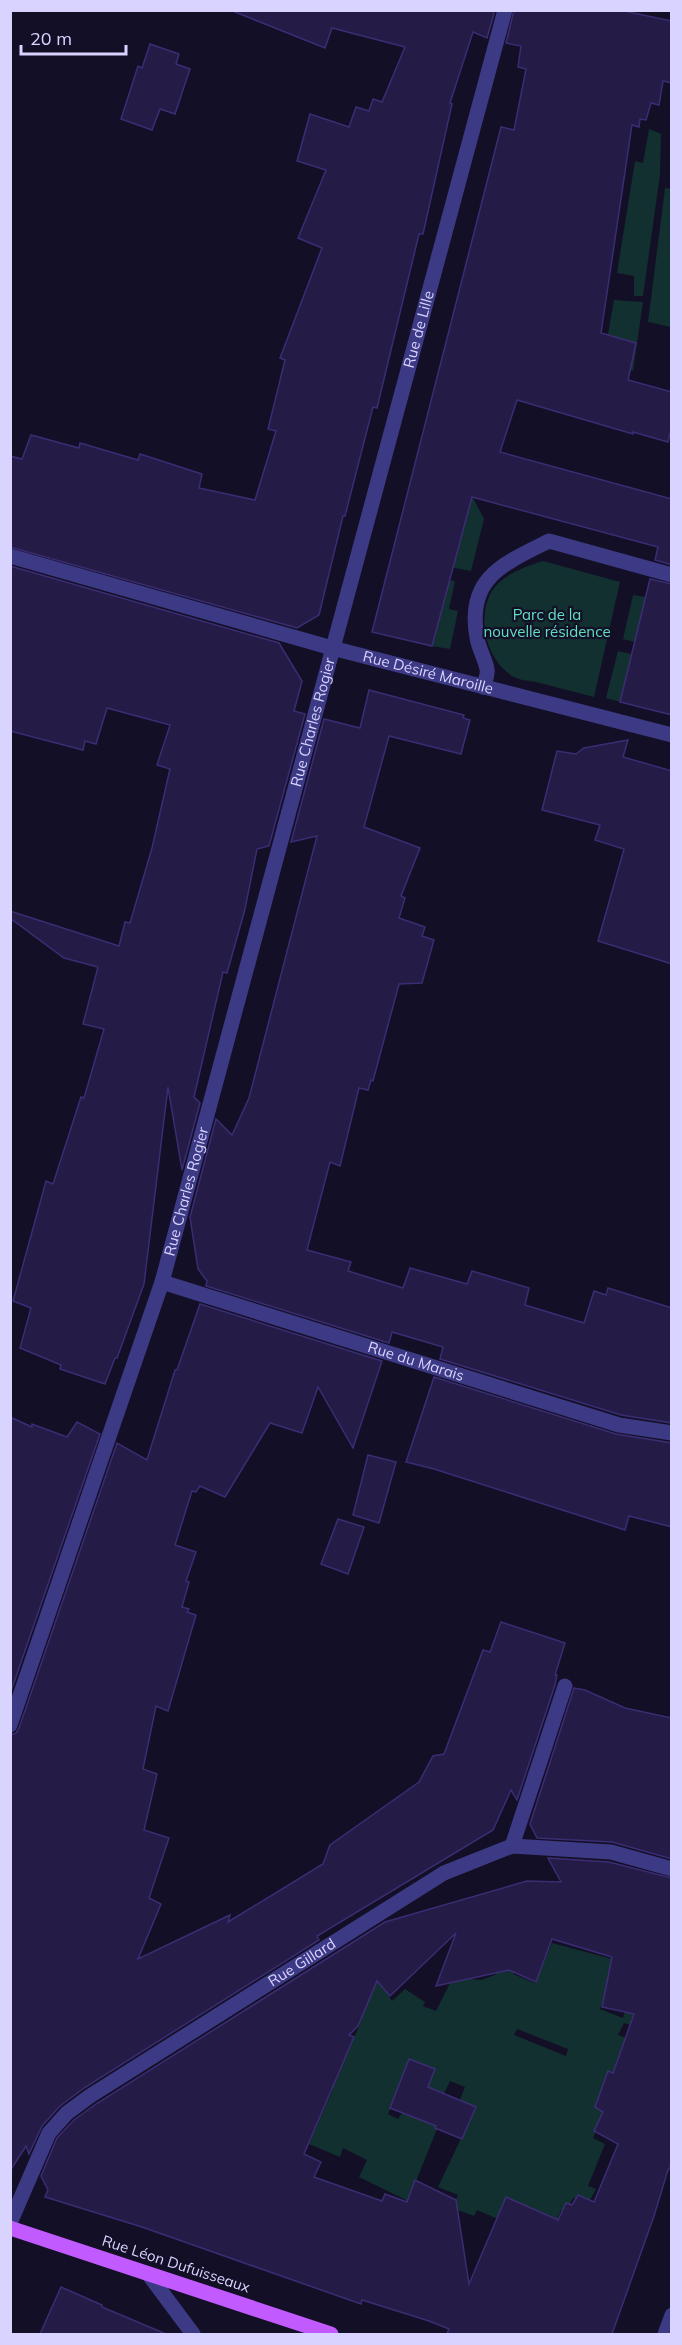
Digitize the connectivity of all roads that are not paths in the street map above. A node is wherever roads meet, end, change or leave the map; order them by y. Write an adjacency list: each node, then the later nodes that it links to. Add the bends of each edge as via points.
1 (505, 10): 4 (street, Rue de Lille)
2 (10, 556): 4 (street, Rue Désiré Maroille)
3 (672, 575): 5 (street, via 549,541 518,557 489,577 477,597 477,639 488,669)
4 (332, 648): 5 (street, Rue Désiré Maroille); 7 (street, Rue Charles Rogier)
5 (483, 687): 6 (street, Rue Désiré Maroille)
6 (672, 735)
7 (162, 1281): 8 (street, Rue du Marais, via 619,1425); 10 (street, Rue Charles Rogier)
8 (672, 1433)
9 (565, 1686): 11 (street)
10 (10, 1725)
11 (513, 1846): 12 (street, Rue Gillard, via 611,1852); 13 (street, Rue Gillard, via 444,1873 67,2113 49,2133)
12 (672, 1869)
13 (10, 2226): 14 (main road, Rue Léon Dufuisseaux)
14 (149, 2275): 16 (street); 17 (main road, Rue Léon Dufuisseaux)
15 (672, 2315): 18 (street)
16 (193, 2334)
17 (331, 2334)
18 (664, 2334)

